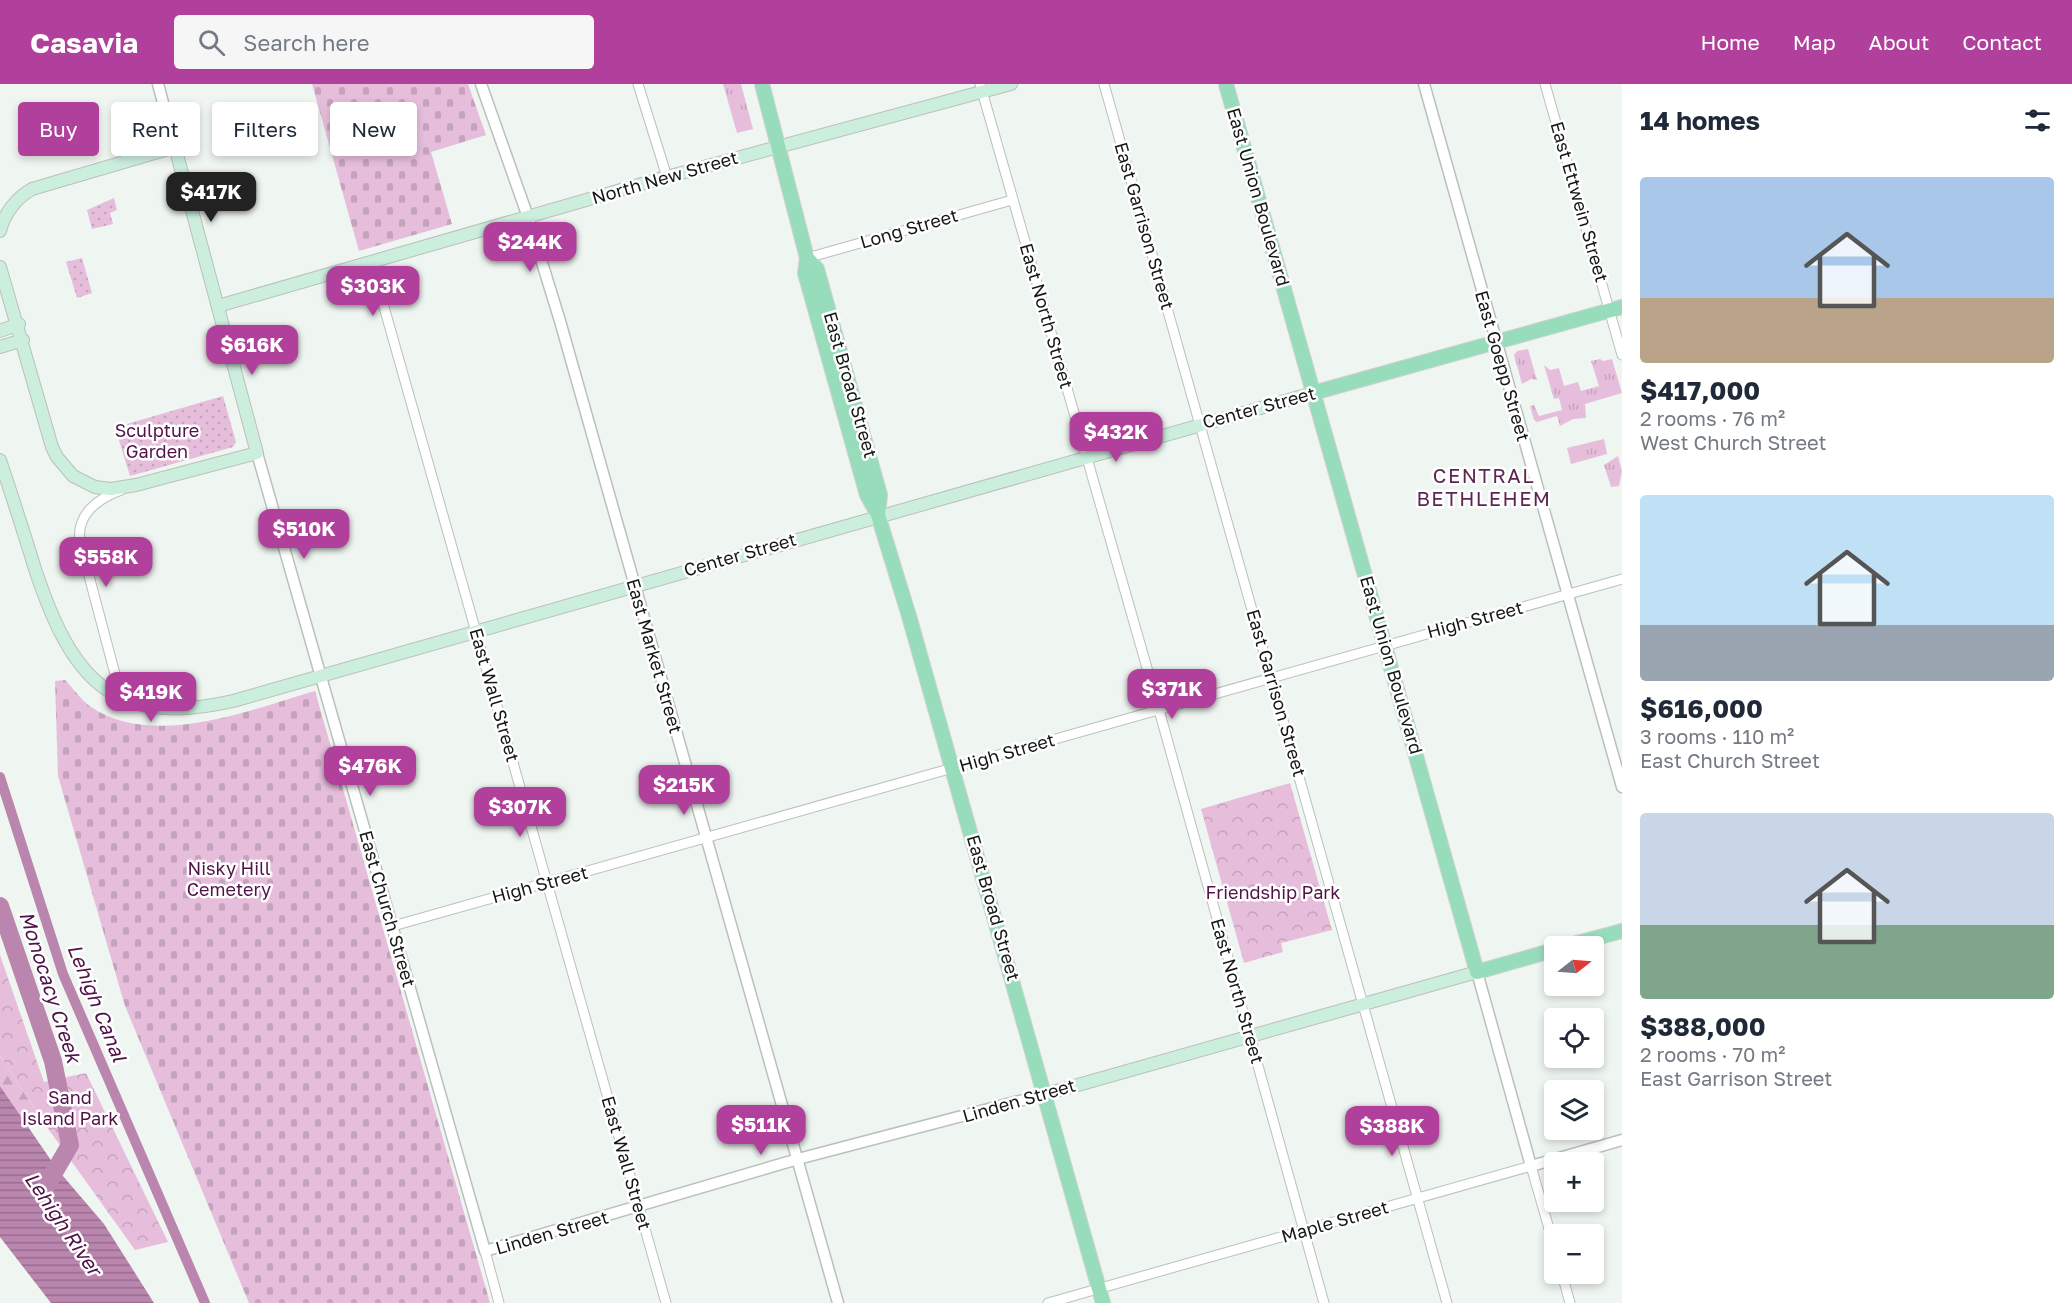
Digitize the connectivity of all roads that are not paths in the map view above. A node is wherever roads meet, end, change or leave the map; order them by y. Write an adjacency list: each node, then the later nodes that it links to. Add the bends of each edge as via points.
1 (158, 84): 11 (street)
2 (481, 84): 17 (street, East Market Street)
3 (638, 84): 15 (street)
4 (762, 84): 12 (main road, East Broad Street)
5 (1011, 84): 10 (main road, North New Street)
6 (1104, 84): 31 (street, East Garrison Street)
7 (1226, 84): 30 (main road, East Union Boulevard)
8 (1424, 84): 27 (street, East Goepp Street)
9 (1545, 84): 23 (street, East Ettwein Street)
10 (981, 88): 12 (main road, North New Street); 16 (street, East North Street)
11 (163, 102)
12 (779, 146): 15 (main road, North New Street); 19 (main road, East Broad Street)
13 (144, 156): 18 (main road, via 32,189 20,196 7,213)
14 (177, 156): 22 (main road, East Church Street)
15 (667, 177): 17 (main road, North New Street)
16 (1012, 200): 19 (street, Long Street); 33 (street, East North Street)
17 (528, 217): 20 (main road, North New Street); 38 (street, East Market Street)
18 (0, 231)
19 (807, 258): 36 (main road, East Broad Street, via 805,273 867,495)
20 (371, 261): 22 (main road, North New Street); 40 (street, East Wall Street)
21 (0, 267): 24 (main road)
22 (218, 306): 32 (main road, East Church Street)
23 (1616, 309): 27 (main road, Center Street); 29 (street, East Ettwein Street)
24 (19, 324): 25 (main road); 26 (main road)
25 (0, 331)
26 (23, 340): 28 (main road); 35 (main road, via 57,457 83,482 103,489)
27 (1495, 343): 30 (main road, Center Street); 39 (street, East Goepp Street)
28 (0, 347)
29 (1622, 355)
30 (1313, 393): 31 (main road, Center Street); 41 (main road, East Union Boulevard)
31 (1199, 424): 33 (main road, Center Street); 43 (street, East Garrison Street)
32 (257, 453): 35 (main road); 42 (street, East Church Street)
33 (1086, 456): 36 (main road, Center Street); 45 (street, East North Street)
34 (0, 460): 44 (main road, Center Street, via 59,633 81,667)
35 (127, 488): 44 (street, via 93,506 79,530)
36 (878, 515): 38 (main road, Center Street); 46 (main road, East Broad Street)
37 (1622, 579): 39 (street, High Street)
38 (634, 585): 40 (main road, Center Street); 48 (street, East Market Street)
39 (1567, 594): 41 (street, High Street); 47 (street, East Goepp Street)
40 (476, 630): 42 (main road, Center Street); 49 (street, East Wall Street)
41 (1385, 645): 43 (street, High Street); 54 (main road, East Union Boulevard)
42 (322, 675): 44 (main road, Center Street, via 192,709 145,707); 50 (street, East Church Street)
43 (1272, 676): 45 (street, High Street); 55 (street, East Garrison Street)
44 (117, 696)
45 (1159, 710): 46 (street, High Street); 56 (street, East North Street)
46 (952, 768): 48 (street, High Street); 57 (main road, East Broad Street)
47 (1622, 787)
48 (705, 839): 49 (street, High Street); 59 (street, East Market Street)
49 (546, 883): 50 (street, High Street); 62 (street, East Wall Street)
50 (393, 926): 65 (street, East Church Street)
51 (1622, 931): 52 (main road)
52 (1603, 936)
53 (1544, 953): 54 (main road, Linden Street)
54 (1477, 972): 55 (main road, Linden Street); 60 (street, East Union Boulevard)
55 (1363, 1004): 56 (main road, Linden Street); 61 (street, East Garrison Street)
56 (1250, 1036): 57 (main road, Linden Street); 64 (street, East North Street)
57 (1046, 1094): 59 (street, Linden Street); 67 (main road, East Broad Street)
58 (1622, 1140): 60 (street, Maple Street)
59 (798, 1159): 62 (street, Linden Street); 70 (street, East Market Street)
60 (1531, 1166): 61 (street, Maple Street); 63 (street, East Union Boulevard)
61 (1417, 1198): 64 (street, Maple Street); 74 (street, East Garrison Street)
62 (639, 1208): 65 (street, Linden Street); 69 (street, East Wall Street)
63 (1548, 1224)
64 (1304, 1232): 67 (street, Maple Street); 73 (street, East North Street)
65 (485, 1251): 68 (street, East Church Street)
66 (1565, 1284): 75 (street)
67 (1099, 1289): 71 (street, Maple Street); 72 (main road, East Broad Street)
68 (499, 1303)
69 (666, 1303)
70 (838, 1303)
71 (1048, 1303)
72 (1103, 1303)
73 (1324, 1303)
74 (1447, 1303)
75 (1570, 1303)

